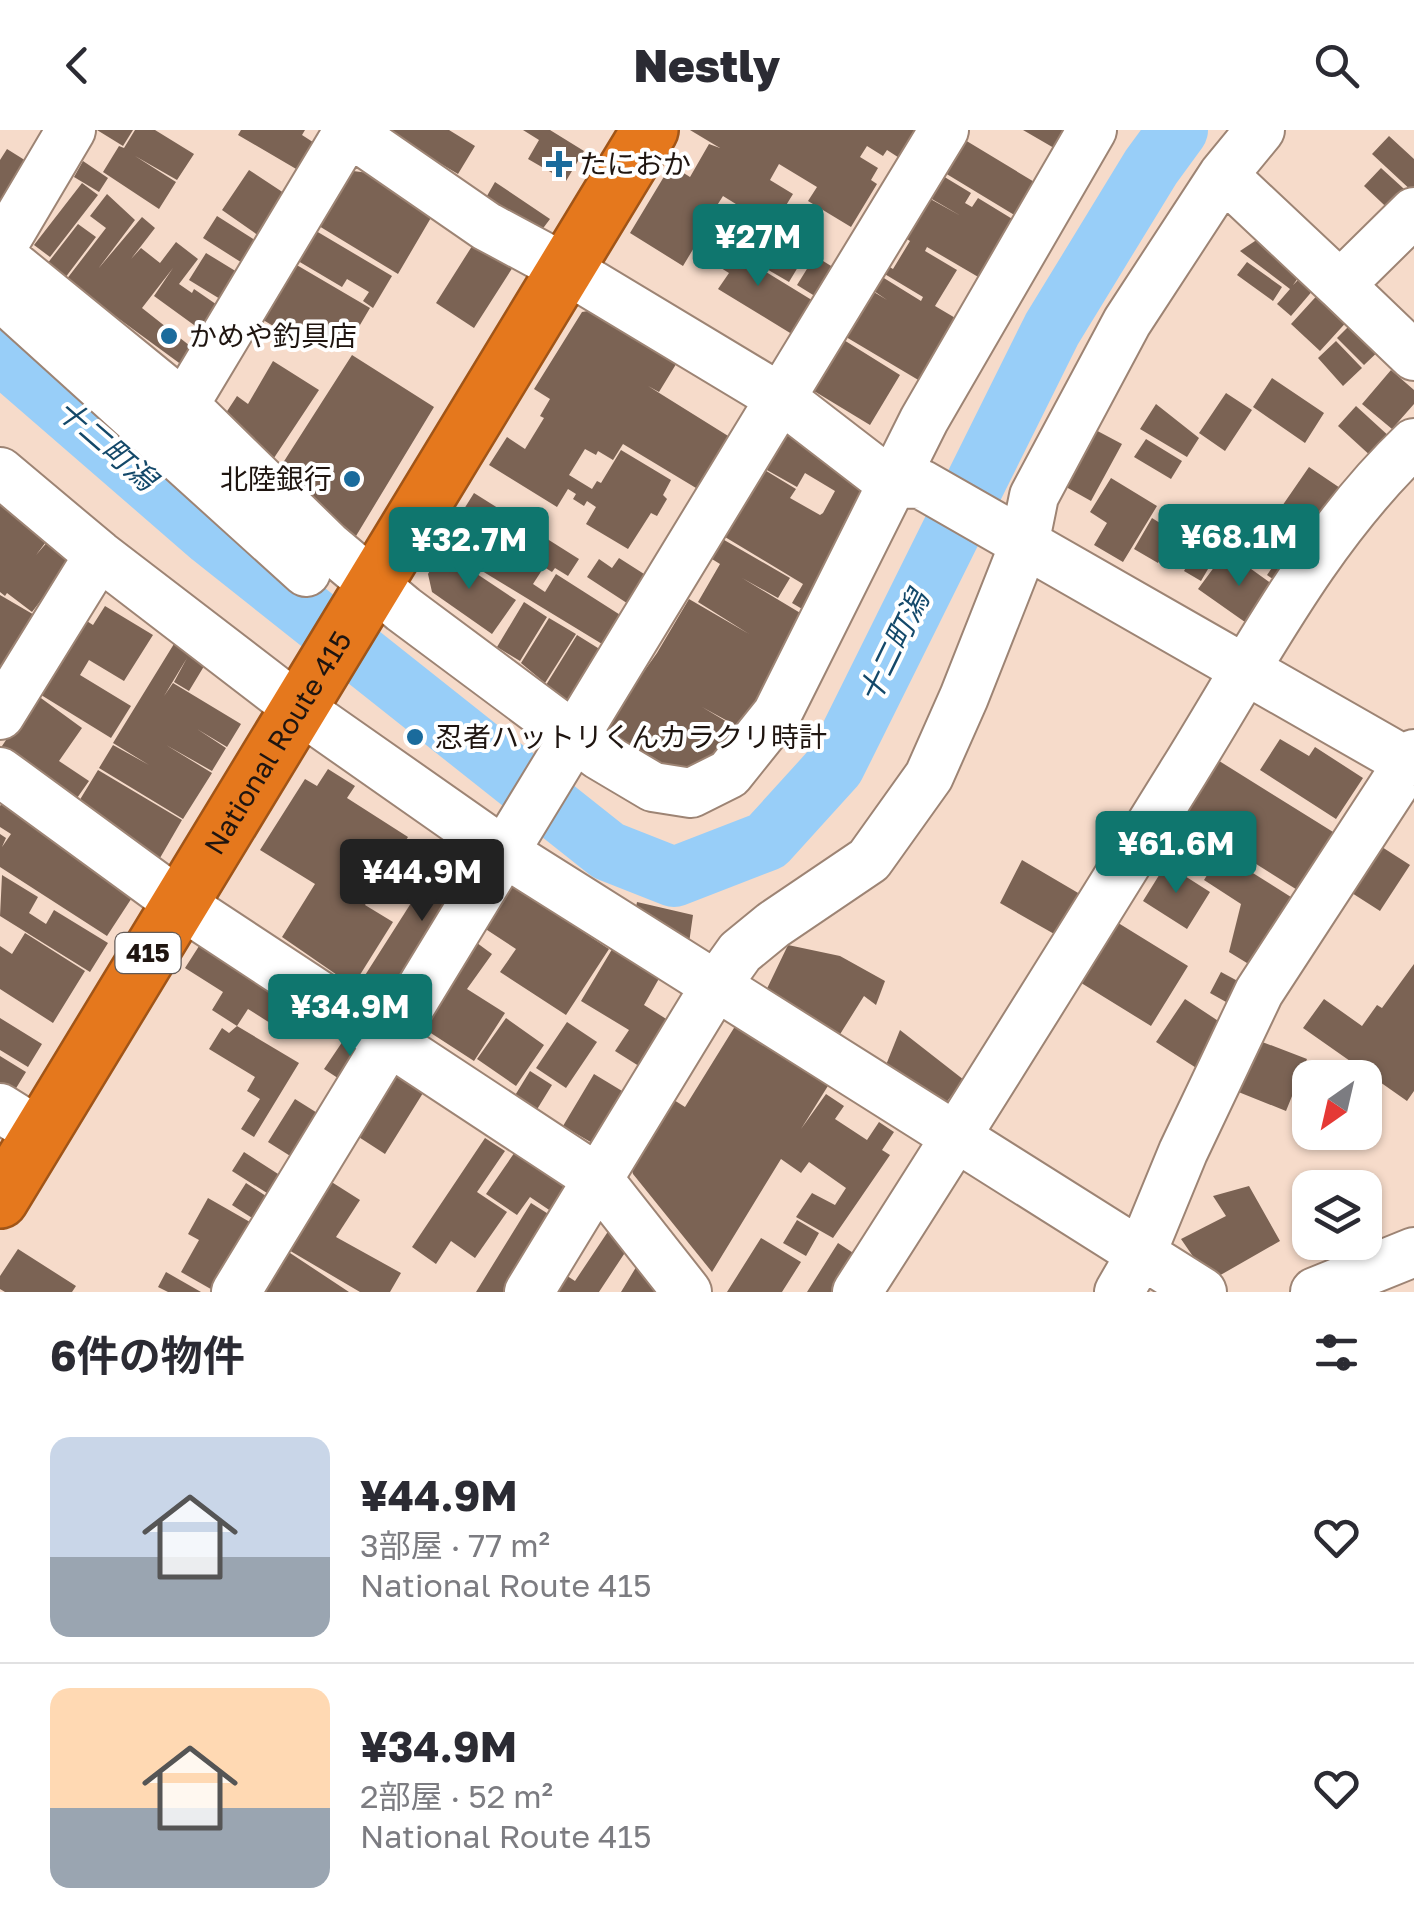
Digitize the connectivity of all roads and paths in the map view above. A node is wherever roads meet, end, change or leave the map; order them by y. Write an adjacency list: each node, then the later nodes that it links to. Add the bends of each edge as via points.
1 (71, 130): 9 (street)
2 (348, 130): 10 (street, via 486,226); 15 (street)
3 (650, 130): 10 (highway, National Route 415 / 415)
4 (944, 130): 14 (street)
5 (1092, 130): 18 (street, via 924,420)
6 (1260, 130): 7 (street)
7 (1223, 175): 11 (street); 19 (street, via 1126,322)
8 (1414, 212): 11 (street)
9 (0, 252): 15 (street)
10 (566, 270): 14 (street); 22 (highway, National Route 415 / 415)
11 (1340, 285): 13 (street)
12 (12, 306): 21 (street)
13 (1414, 356)
14 (782, 399): 18 (street); 26 (street)
15 (184, 405): 22 (street, via 327,544)
16 (1414, 443): 23 (street, via 1372,483 1298,582)
17 (0, 472): 20 (street)
18 (906, 484): 19 (street); 26 (street, via 778,714 729,774 691,793 654,787)
19 (1014, 539): 23 (street); 31 (street, via 964,697 928,776 869,860 740,952)
20 (99, 555): 24 (street); 25 (street)
21 (306, 572)
22 (367, 599): 24 (highway, National Route 415 / 415); 26 (street, via 414,618)
23 (1248, 668): 27 (street); 34 (street)
24 (297, 707): 29 (street); 30 (highway, National Route 415 / 415)
25 (0, 715)
26 (567, 754): 29 (street)
27 (1410, 758): 38 (street, via 1259,992)
28 (0, 772): 30 (street)
29 (504, 852): 31 (street); 32 (street)
30 (178, 903): 32 (street); 33 (highway, National Route 415 / 415)
31 (714, 987): 34 (street); 35 (street)
32 (390, 1042): 35 (street); 39 (street)
33 (20, 1121): 36 (highway, National Route 415 / 415)
34 (956, 1138): 38 (street); 42 (street)
35 (598, 1179): 40 (street); 41 (street)
36 (0, 1200)
37 (1414, 1252): 44 (street)
38 (1130, 1273): 43 (street)
39 (236, 1292)
40 (528, 1292)
41 (688, 1292)
42 (857, 1292)
43 (1202, 1292)
44 (1315, 1292)

